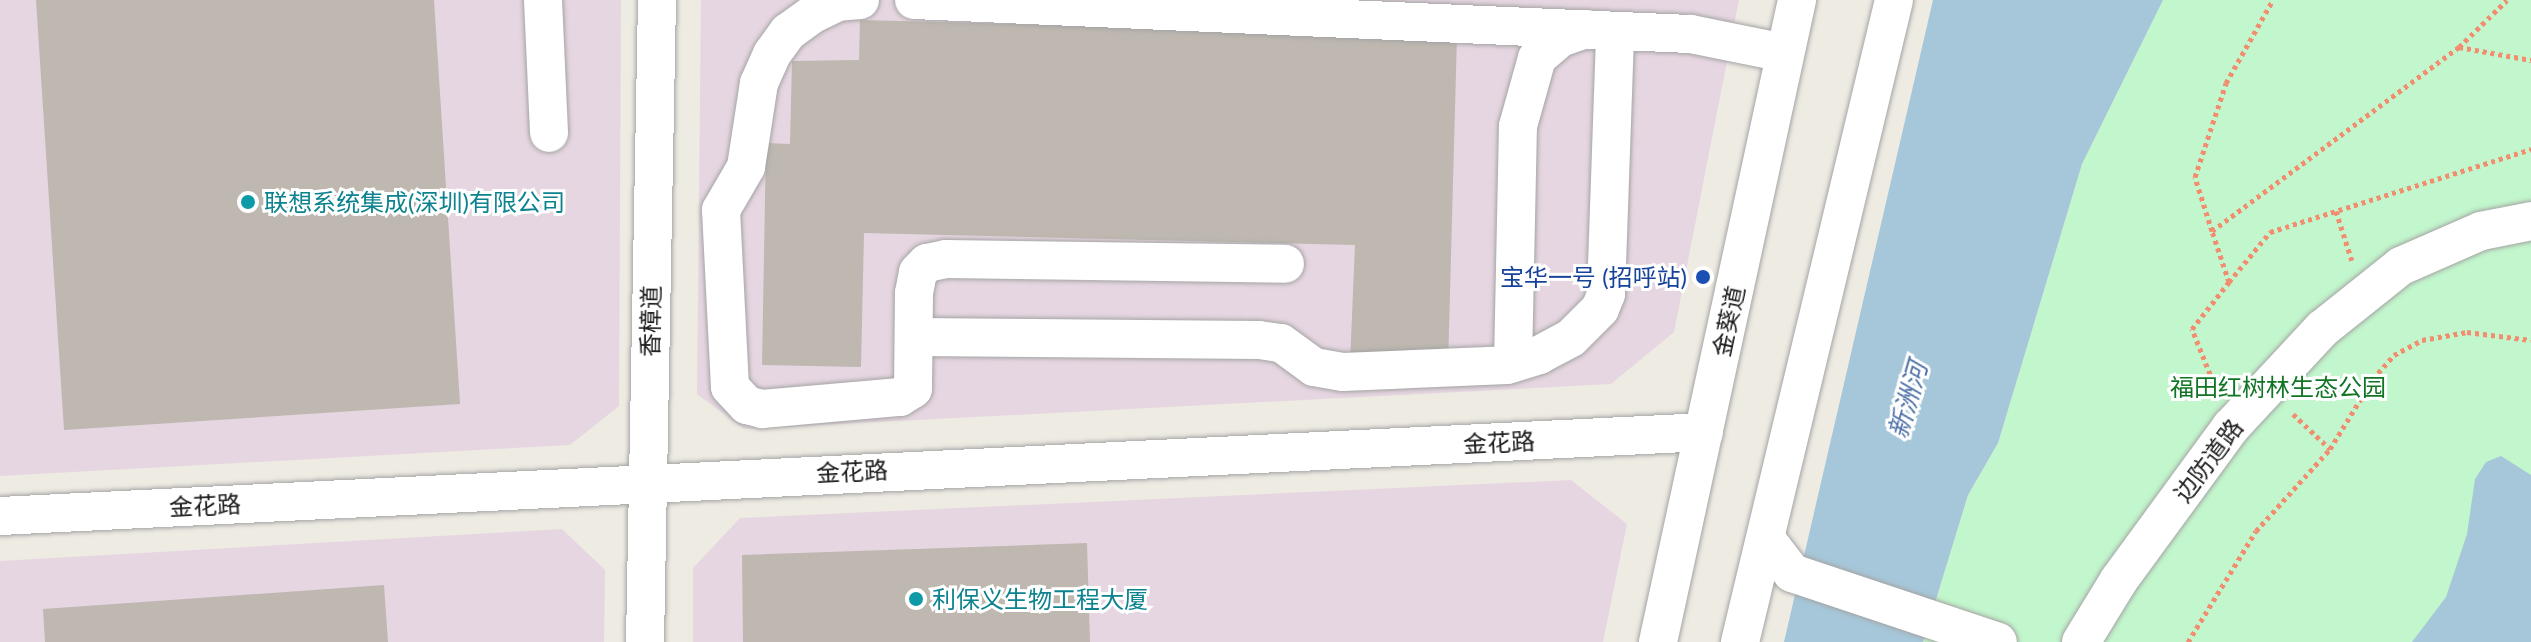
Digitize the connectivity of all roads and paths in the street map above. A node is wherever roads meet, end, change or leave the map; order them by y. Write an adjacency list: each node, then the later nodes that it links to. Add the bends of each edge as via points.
1 (543, 0): 15 (street)
2 (657, 0): 30 (street, 香樟道)
3 (860, 0): 23 (street, via 838,2 788,32 759,83 746,167 721,210 730,387 747,405 762,409 900,397 913,389)
4 (914, 0): 9 (street)
5 (1797, 0): 11 (street, 金葵道)
6 (1894, 0): 32 (street)
7 (2273, 0): 19 (path, via 2226,83 2195,177)
8 (2507, 0): 10 (path)
9 (1601, 30): 11 (street, via 1690,34); 25 (street, via 1560,38 1537,58 1518,126); 25 (street, via 1606,294 1600,309 1571,338)
10 (2459, 47): 13 (path); 19 (path)
11 (1784, 53): 28 (street, 金葵道)
12 (2531, 53): 13 (path)
13 (2517, 58): 14 (path)
14 (2531, 60)
15 (549, 133)
16 (2531, 149): 17 (path)
17 (2336, 211): 21 (path, via 2270,232); 22 (path)
18 (2531, 221): 22 (street, 边防道路, via 2437,248)
19 (2212, 231): 21 (path)
20 (1285, 264): 23 (street, via 946,259 918,272)
21 (2229, 282): 27 (path, via 2192,329)
22 (2362, 293): 26 (street, 边防道路)
23 (917, 337): 25 (street, via 1259,340 1281,343 1314,367 1343,372 1402,374)
24 (2531, 340): 29 (path, via 2467,332 2422,340 2394,355)
25 (1513, 363)
26 (2267, 388): 27 (street, 边防道路); 29 (path)
27 (2231, 427): 37 (street, 边防道路, via 2119,580)
28 (1704, 432): 30 (street, 金花路); 35 (street, 金葵道)
29 (2330, 449): 38 (path, via 2256,531)
30 (647, 480): 31 (street, 金花路); 34 (street, 香樟道)
31 (0, 516)
32 (1766, 539): 33 (street, via 1792,573); 36 (street)
33 (1988, 638)
34 (645, 642)
35 (1658, 642)
36 (1740, 642)
37 (2081, 642)
38 (2188, 642)

